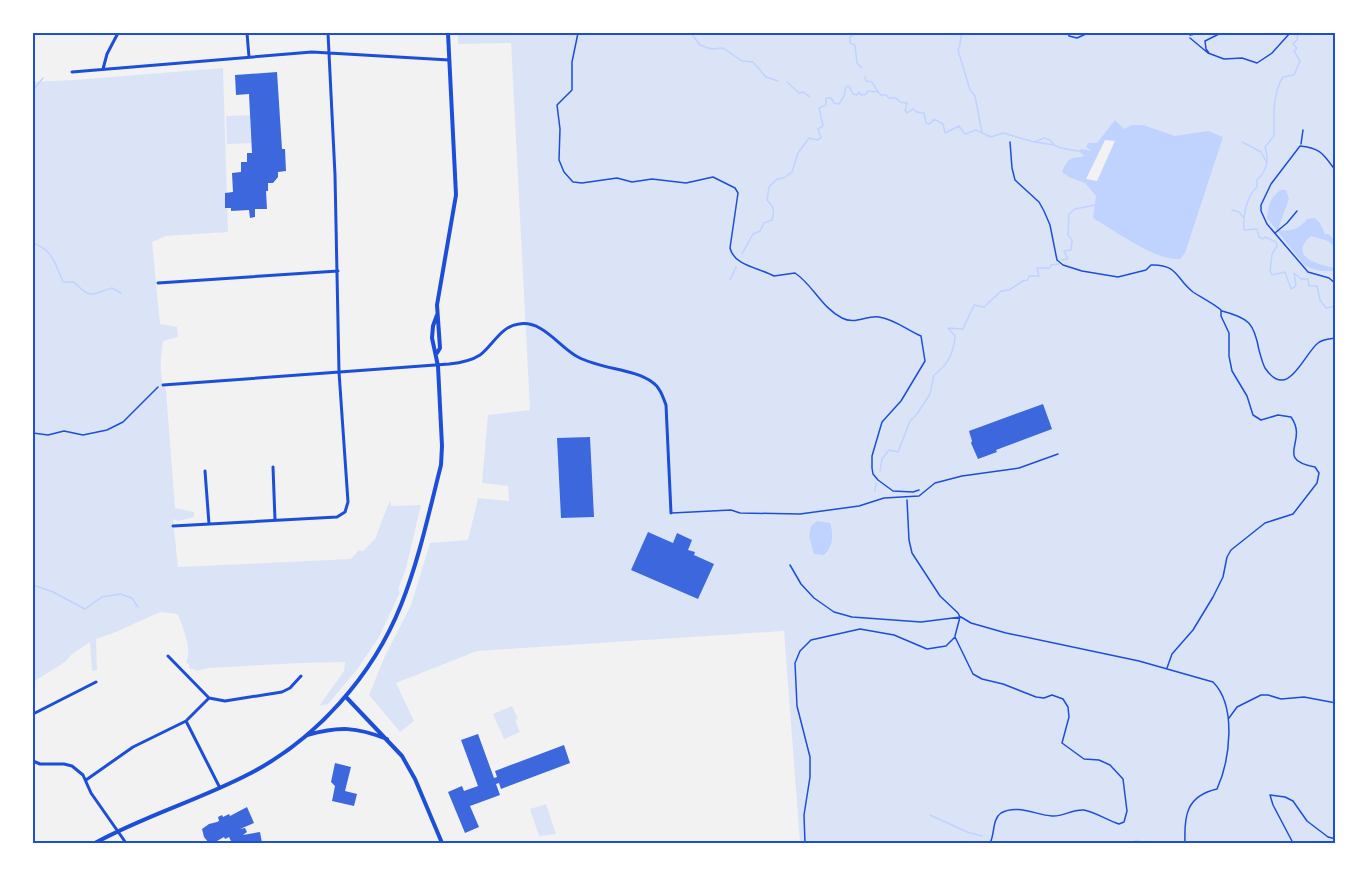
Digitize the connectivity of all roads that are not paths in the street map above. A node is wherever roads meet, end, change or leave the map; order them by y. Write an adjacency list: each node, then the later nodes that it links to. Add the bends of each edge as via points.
1 (118, 33): 8 (street)
2 (247, 33): 6 (street)
3 (328, 33): 5 (street)
4 (448, 33): 7 (street)
5 (329, 52): 6 (street); 7 (street); 10 (street)
6 (249, 57): 8 (street)
7 (449, 60): 12 (street, via 456,195 437,315)
8 (103, 69): 9 (street)
9 (72, 72)
10 (338, 271): 11 (street); 13 (street)
11 (158, 283)
12 (438, 366): 13 (street); 18 (street, via 464,362 479,355 512,325 531,324 575,356 653,382 666,405); 25 (street, via 441,465 419,552 400,607 380,647)
13 (339, 372): 14 (street); 19 (street, via 348,502 345,512 337,516)
14 (163, 385)
15 (1058, 454): 18 (lane, via 1019,468 935,483 919,496 884,498 860,506 800,514 731,510)
16 (273, 467): 19 (street)
17 (205, 471): 20 (street)
18 (671, 513)
19 (275, 520): 20 (street)
20 (209, 524): 21 (street)
21 (173, 526)
22 (168, 656): 26 (street)
23 (301, 675): 26 (street, via 282,692 225,701)
24 (96, 682): 27 (street)
25 (346, 697): 29 (street); 30 (street)
26 (209, 698): 28 (street)
27 (33, 714)
28 (186, 721): 32 (street, via 133,747); 33 (street)
29 (304, 736): 30 (street, via 348,728); 33 (street, via 251,773)
30 (388, 740): 37 (street, via 415,779)
31 (33, 761): 32 (street, via 72,766)
32 (86, 780): 34 (street)
33 (220, 788): 34 (street)
34 (117, 831): 35 (street); 36 (street)
35 (95, 843)
36 (126, 843)
37 (442, 843)

